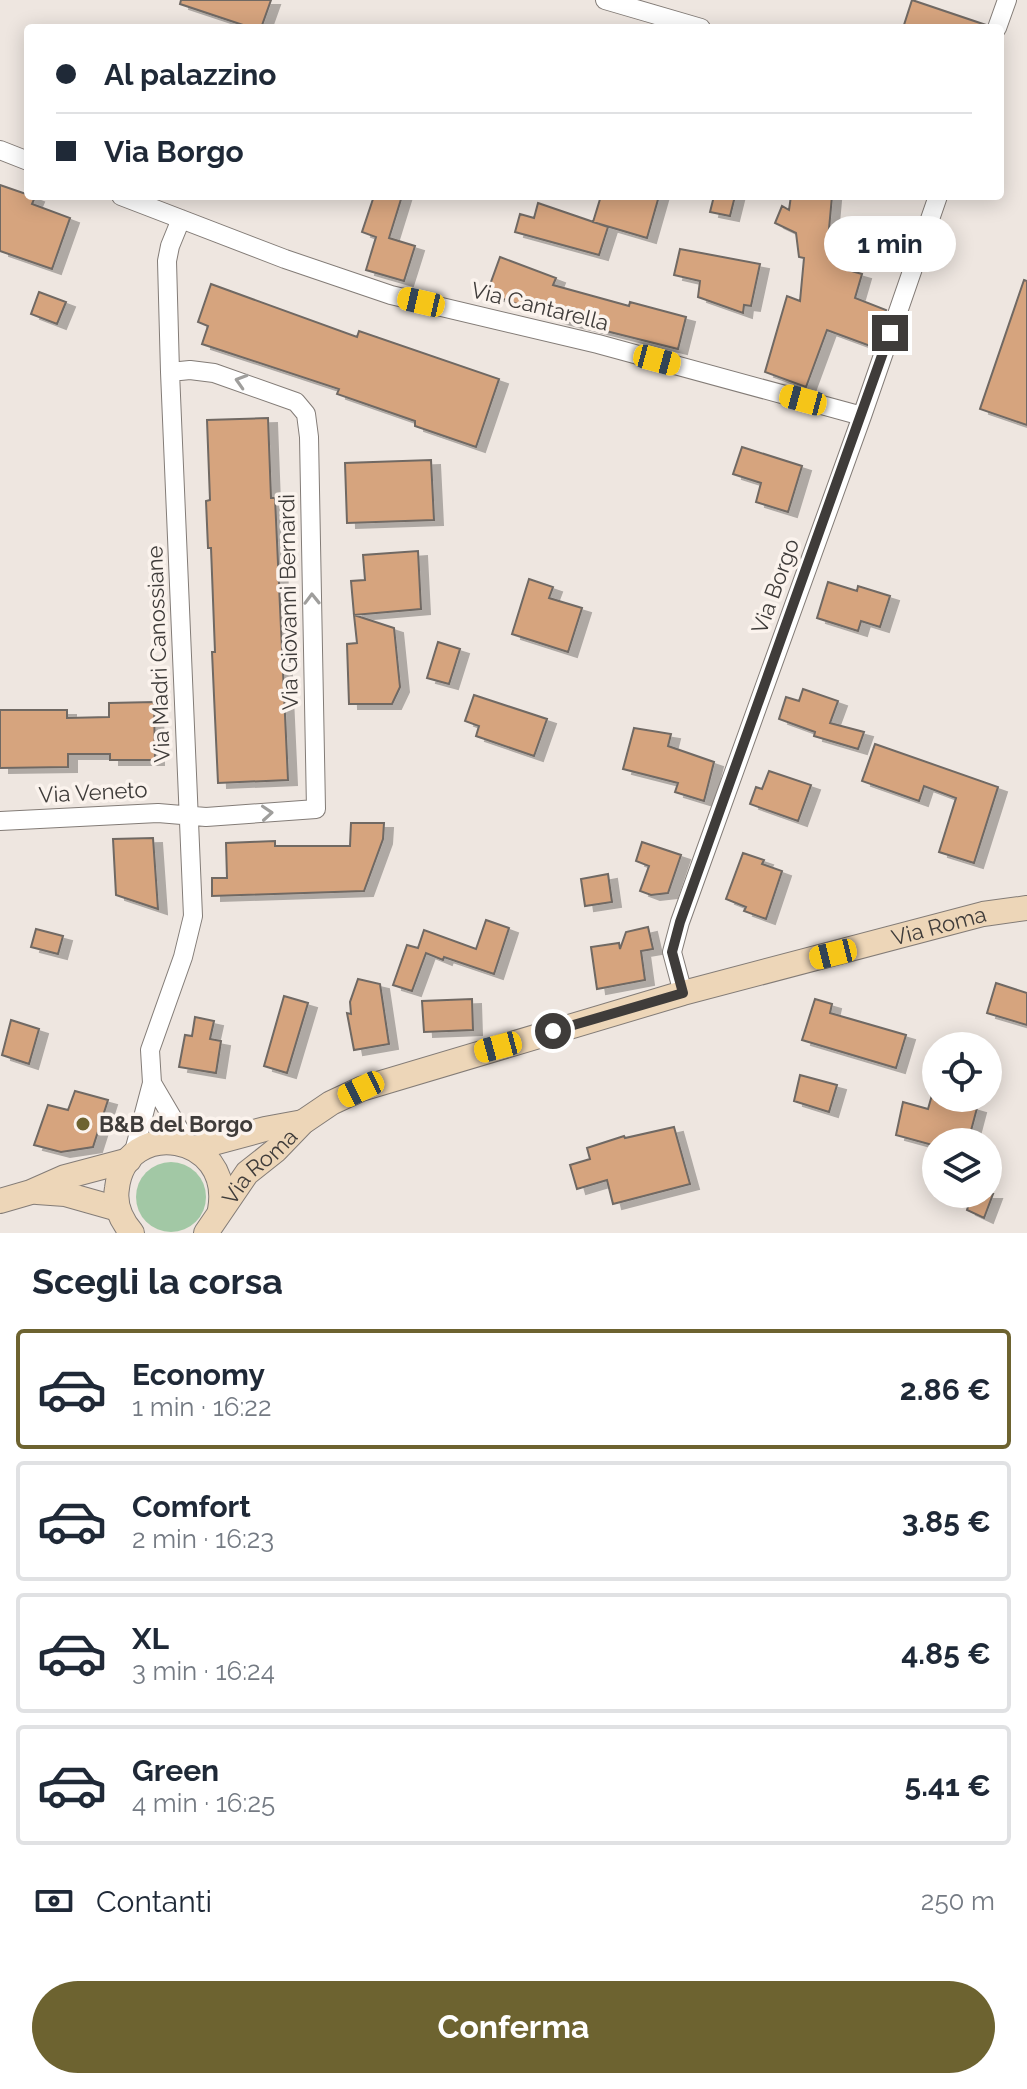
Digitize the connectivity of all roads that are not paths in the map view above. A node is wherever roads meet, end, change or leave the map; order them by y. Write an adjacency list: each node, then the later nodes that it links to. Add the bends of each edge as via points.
1 (605, 0): 3 (street)
2 (1007, 0): 4 (street)
3 (687, 24)
4 (998, 24)
5 (0, 150): 6 (street)
6 (24, 159)
7 (131, 200): 9 (street, Via Cantarella)
8 (937, 200): 11 (street, Via Borgo)
9 (181, 219): 10 (street, Via Madri Canossiane, via 167,261); 11 (street, Via Cantarella, via 391,295 598,344)
10 (170, 372): 12 (street, Via Madri Canossiane); 12 (street, Via Giovanni Bernardi, one-way to 10, via 316,809 309,437 306,414 296,402 214,373)
11 (862, 416): 15 (street, Via Borgo, via 680,922 672,952)
12 (189, 816): 13 (street, Via Veneto); 16 (street, Via Madri Canossiane, via 193,916 150,1050)
13 (0, 821)
14 (1027, 908): 15 (main road, Via Roma, via 983,914)
15 (683, 993): 17 (main road, Via Roma, via 361,1089)
16 (152, 1083): 18 (street); 19 (street, Via Madri Canossiane)
17 (303, 1122): 18 (main road, Via Roma); 22 (main road, Via Roma, via 247,1173)
18 (192, 1147): 19 (main road, Via Roma, via 160,1142); 22 (main road, Via Roma, via 216,1169)
19 (131, 1157): 20 (main road, Via Roma); 23 (main road, Via Roma, via 117,1183)
20 (31, 1192): 21 (main road, Via Roma); 23 (main road, Via Roma, via 65,1194)
21 (0, 1201)
22 (220, 1212): 24 (main road, Via Roma)
23 (124, 1224)
24 (206, 1233)

